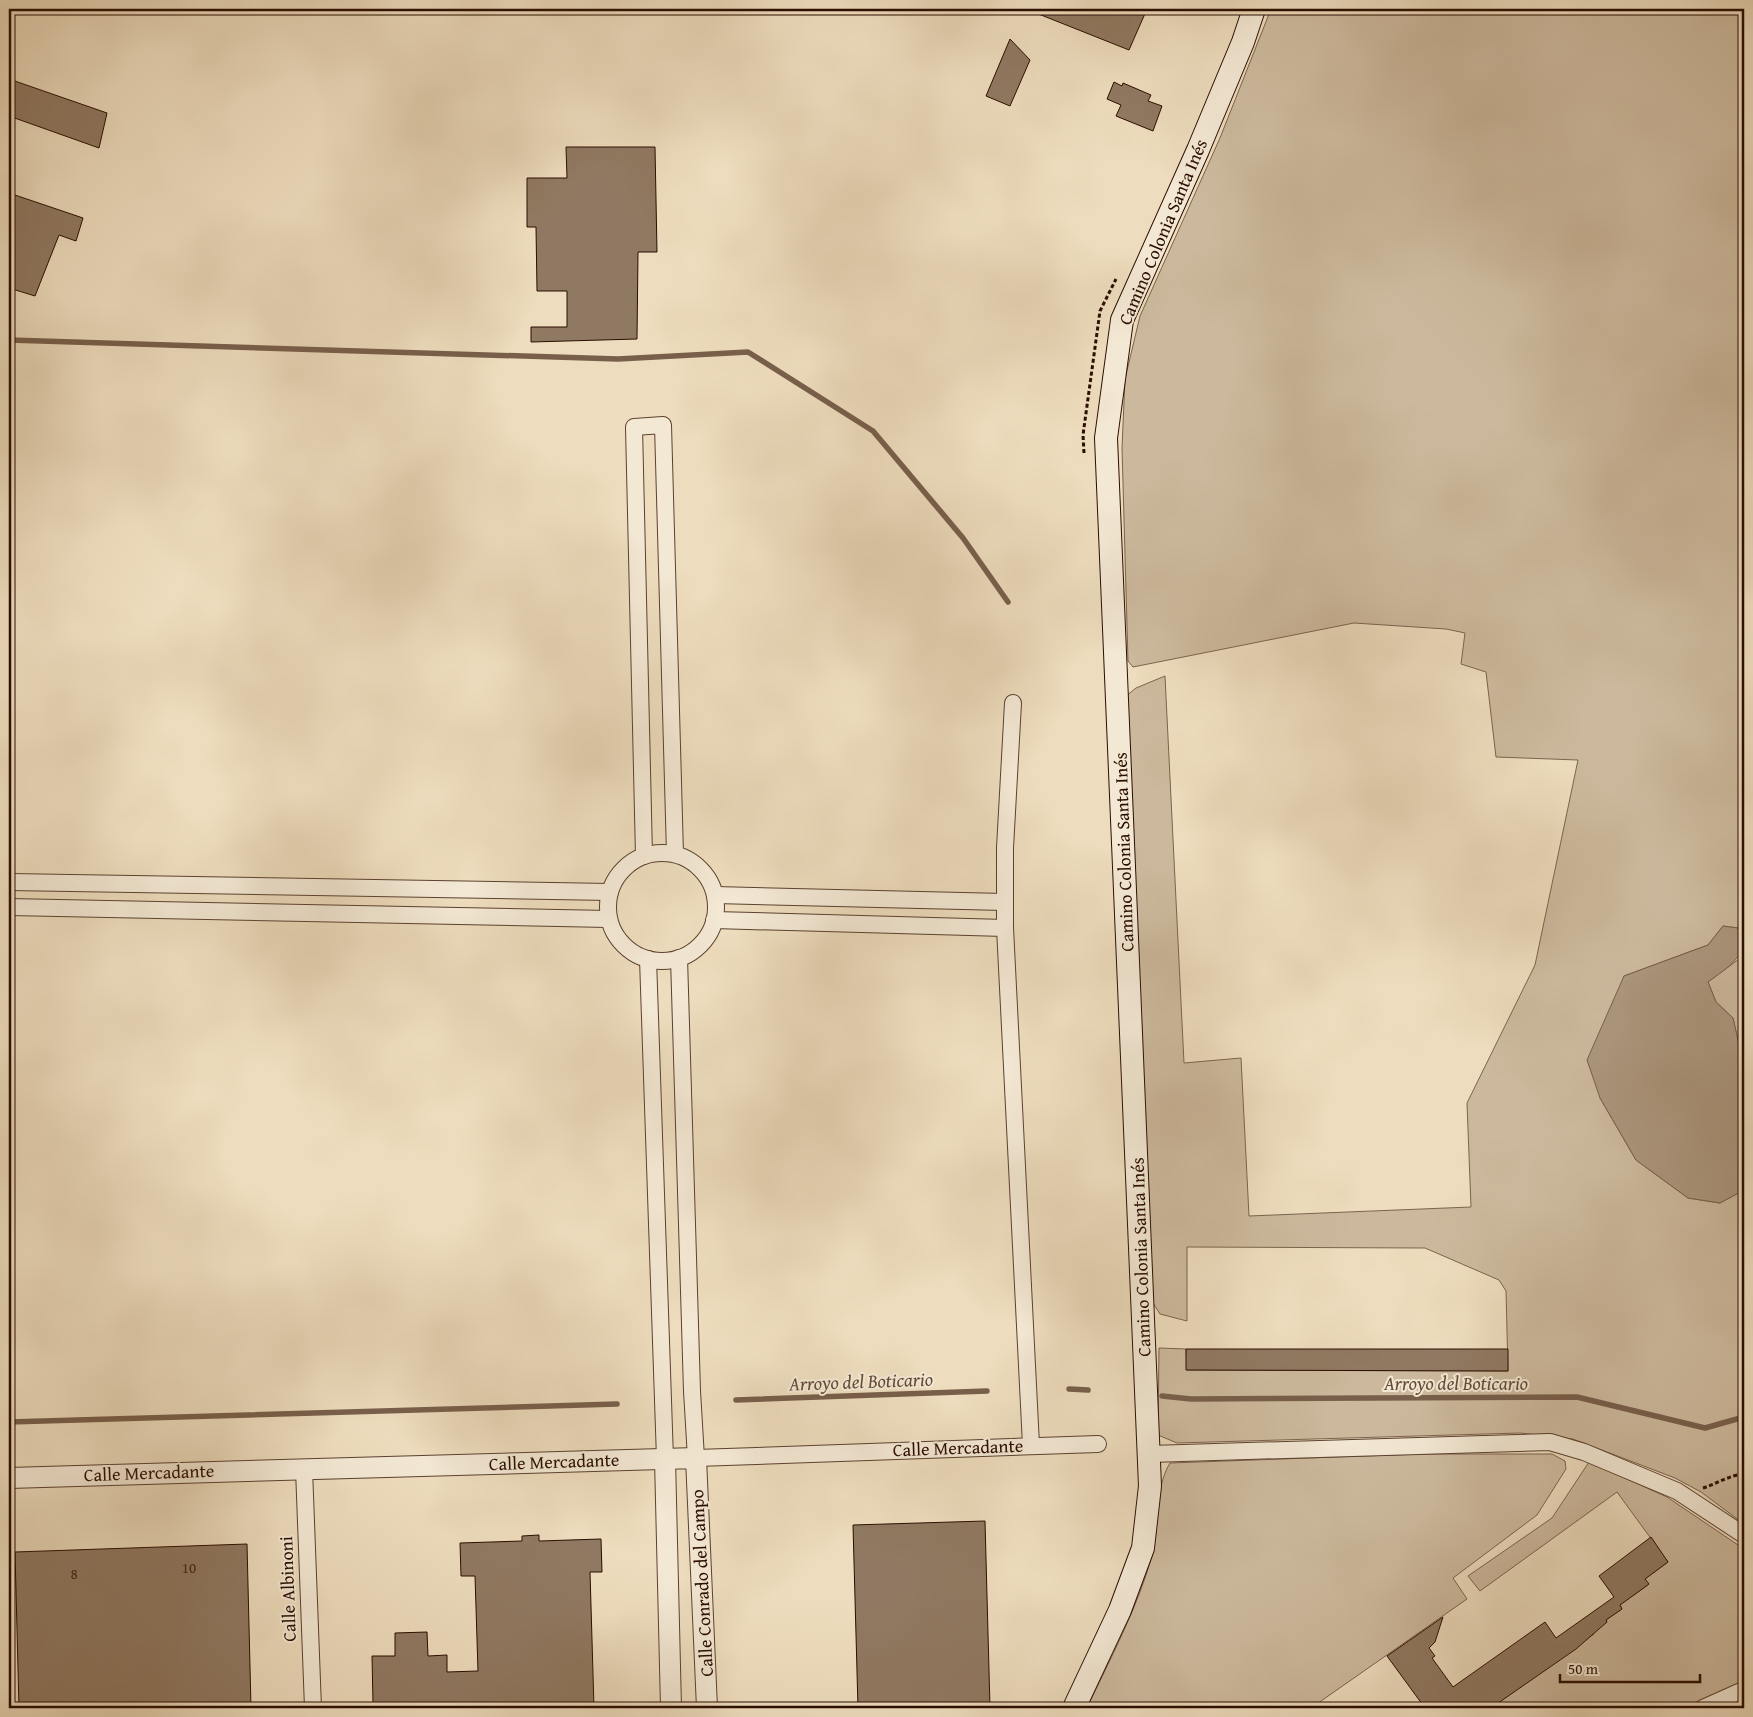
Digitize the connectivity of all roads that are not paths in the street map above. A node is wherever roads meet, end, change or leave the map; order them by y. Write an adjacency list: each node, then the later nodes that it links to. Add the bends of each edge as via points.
1 (1254, 9): 17 (main road, Camino Colonia Santa Inés, via 1206,132 1122,320 1106,438)
2 (1013, 703): 8 (street)
3 (675, 854): 4 (street); 4 (street, via 662,425 634,427); 7 (street, via 701,869)
4 (644, 856): 6 (street, via 622,870)
5 (9, 882): 6 (street)
6 (610, 892): 10 (street)
7 (715, 895): 8 (street); 11 (street)
8 (1005, 902): 12 (street)
9 (9, 907): 10 (street)
10 (609, 919): 14 (street, via 623,945)
11 (714, 920): 12 (street); 13 (street, via 701,944)
12 (1005, 928): 16 (street)
13 (679, 958): 14 (street, via 664,961); 19 (street)
14 (648, 959): 18 (street)
15 (1098, 1444): 16 (street, Calle Mercadante)
16 (1031, 1445): 19 (street, Calle Mercadante)
17 (1150, 1454): 22 (street, via 1550,1442 1584,1452 1677,1491); 27 (main road, Camino Colonia Santa Inés, via 1143,1548 1120,1610)
18 (665, 1458): 19 (street, Calle Mercadante); 20 (street, Calle Mercadante); 25 (street, Calle Conrado del Campo)
19 (696, 1458): 26 (street, Calle Conrado del Campo)
20 (304, 1469): 21 (street, Calle Mercadante); 24 (street, Calle Albinoni)
21 (9, 1478)
22 (1744, 1535)
23 (1744, 1692): 28 (street, via 1741,1690)
24 (313, 1708)
25 (671, 1708)
26 (707, 1708)
27 (1074, 1708)
28 (1704, 1708)

